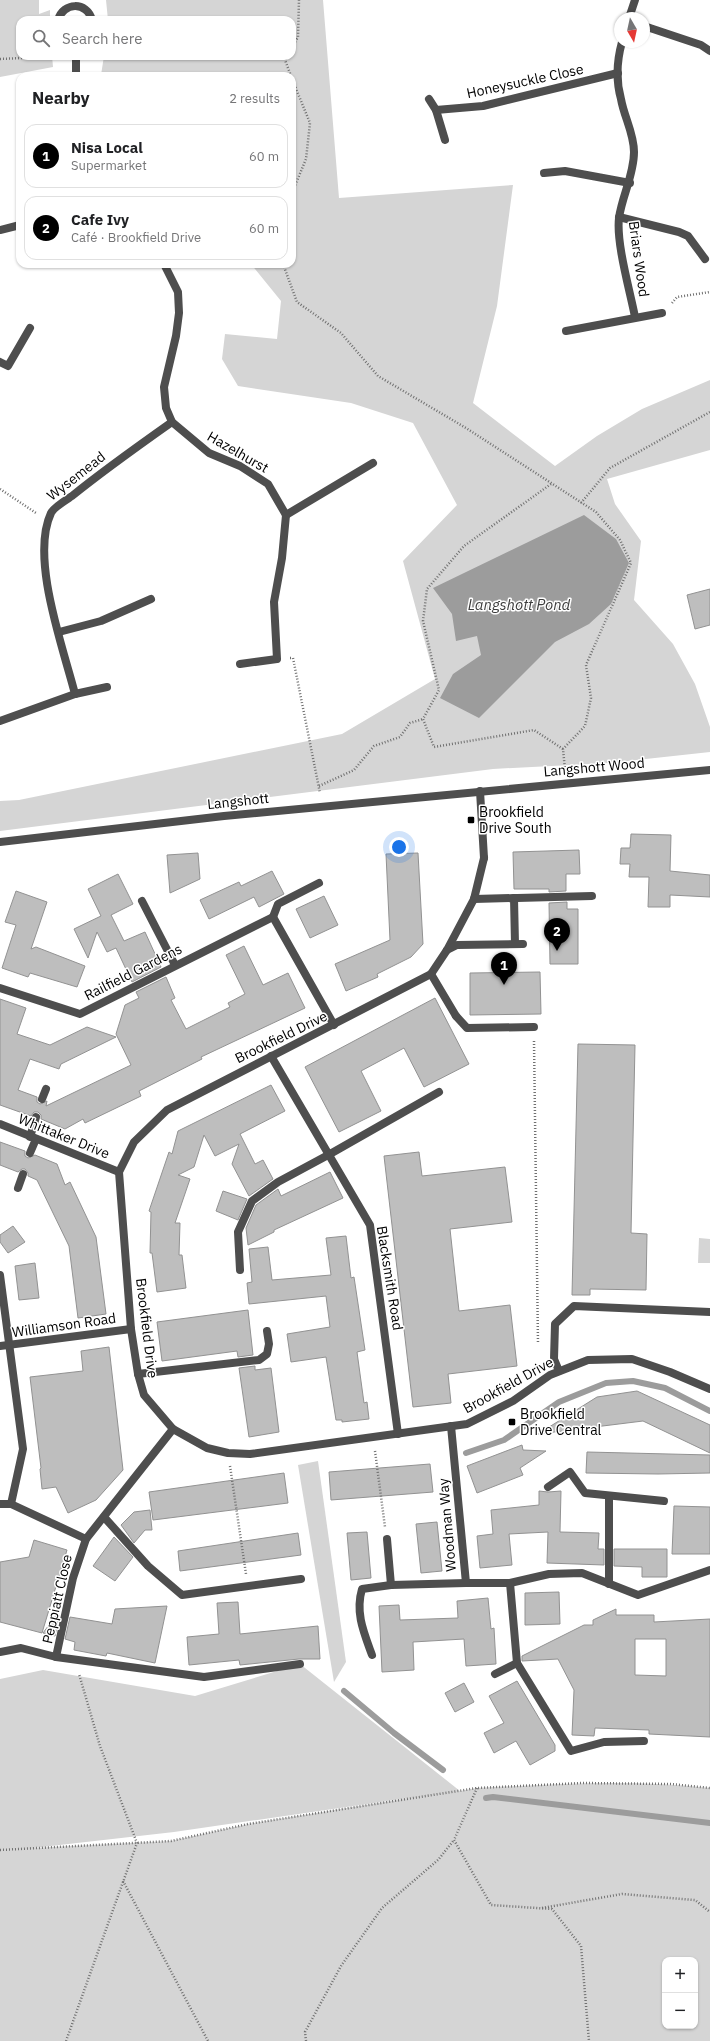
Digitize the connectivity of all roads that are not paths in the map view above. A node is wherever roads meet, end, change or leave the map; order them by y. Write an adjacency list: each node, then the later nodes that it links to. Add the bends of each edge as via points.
1 (635, 0): 3 (street)
2 (76, 3): 4 (street, via 67,7); 5 (street)
3 (631, 12)
4 (59, 16)
5 (90, 16)
6 (650, 28): 8 (street)
7 (620, 48): 11 (street, Briars Wood)
8 (710, 50)
9 (76, 60): 10 (street)
10 (76, 72)
11 (618, 73): 13 (street, Honeysuckle Close, via 483,106); 16 (street, Briars Wood, via 620,99 630,126 634,152)
12 (429, 99): 13 (street)
13 (436, 110): 14 (street)
14 (444, 140)
15 (544, 173): 16 (street, via 566,171)
16 (630, 183): 17 (street, Briars Wood)
17 (619, 217): 20 (street, via 688,236); 23 (street, Briars Wood, via 620,239)
18 (16, 226): 19 (street)
19 (0, 230)
20 (705, 259)
21 (166, 268): 27 (street, via 178,292 179,313 164,387 166,408)
22 (662, 313): 23 (street, Briars Wood)
23 (634, 317): 25 (street, Briars Wood)
24 (30, 328): 26 (street, via 8,366)
25 (566, 331)
26 (0, 362)
27 (172, 422): 29 (street, Hazelhurst, via 208,452 240,466 268,484); 31 (street, Wysemead, via 51,512 46,532 44,564)
28 (373, 463): 29 (street)
29 (286, 515): 32 (street, via 274,602 277,659)
30 (151, 599): 31 (street, via 101,621)
31 (59, 632): 34 (street, Wysemead)
32 (240, 664)
33 (107, 687): 34 (street)
34 (75, 694): 35 (street)
35 (0, 721)
36 (710, 770): 37 (street, Langshott Wood)
37 (480, 791): 38 (street, Langshott); 42 (street, via 484,858)
38 (0, 842)
39 (319, 883): 44 (street, via 278,904)
40 (592, 896): 41 (street)
41 (514, 898): 42 (street); 45 (street)
42 (474, 899): 47 (street)
43 (142, 901): 48 (street)
44 (273, 916): 48 (street, Railfield Gardens); 51 (street)
45 (515, 944): 46 (street); 47 (street, via 457,945)
46 (523, 944)
47 (447, 950): 49 (street)
48 (175, 965): 50 (street, Railfield Gardens, via 80,1014)
49 (431, 974): 51 (street, Brookfield Drive); 52 (street, via 456,1016 467,1028)
50 (0, 988)
51 (334, 1025): 53 (street, Brookfield Drive)
52 (534, 1027)
53 (271, 1056): 61 (street, Blacksmith Road); 62 (street, Brookfield Drive, via 167,1110 134,1142)
54 (46, 1089): 56 (street)
55 (439, 1092): 61 (street)
56 (42, 1099)
57 (36, 1117): 59 (street)
58 (0, 1124): 59 (street, Whittaker Drive)
59 (33, 1138): 60 (street); 62 (street, Whittaker Drive)
60 (30, 1154)
61 (330, 1154): 65 (street, via 278,1182 252,1201 238,1232); 77 (street, Blacksmith Road, via 370,1225)
62 (119, 1172): 68 (street, Brookfield Drive)
63 (23, 1174): 64 (street)
64 (18, 1188)
65 (240, 1270)
66 (0, 1275): 71 (street)
67 (710, 1312): 72 (street, via 574,1306 555,1324 554,1359)
68 (131, 1329): 71 (street, Williamson Road); 73 (street, Brookfield Drive)
69 (267, 1331): 73 (street, via 267,1354 259,1360)
70 (0, 1346): 71 (street, Williamson Road)
71 (11, 1346): 82 (street, via 23,1449)
72 (559, 1371): 74 (street, Brookfield Drive, via 588,1360 632,1359); 75 (street, Brookfield Drive, via 550,1374 513,1401 467,1424)
73 (138, 1374): 76 (street, Brookfield Drive, via 144,1395)
74 (710, 1389)
75 (451, 1426): 77 (street, Brookfield Drive); 88 (street, Woodman Way)
76 (174, 1429): 77 (street, Brookfield Drive, via 207,1448 228,1453 250,1454); 83 (street, Peppiatt Close)
77 (398, 1434)
78 (548, 1487): 79 (street, via 570,1472 585,1493)
79 (608, 1497): 80 (street); 90 (street)
80 (664, 1501)
81 (0, 1504): 82 (street)
82 (11, 1504): 84 (street)
83 (104, 1517): 84 (street, Peppiatt Close); 87 (street, via 148,1566 182,1595)
84 (86, 1539): 94 (street, Peppiatt Close, via 73,1578)
85 (387, 1539): 91 (street)
86 (710, 1570): 90 (street, Woodman Way, via 638,1595)
87 (301, 1579)
88 (466, 1583): 89 (street, Woodman Way); 91 (street)
89 (510, 1583): 90 (street, Woodman Way, via 549,1574 582,1574); 95 (street)
90 (608, 1584)
91 (390, 1585): 93 (street, via 362,1589 358,1601 359,1618)
92 (0, 1652): 94 (street, via 21,1648)
93 (372, 1655)
94 (56, 1657): 96 (street, Peppiatt Close, via 204,1677)
95 (517, 1663): 97 (street); 98 (street, via 571,1751 604,1742)
96 (300, 1664)
97 (495, 1674)
98 (644, 1741)

